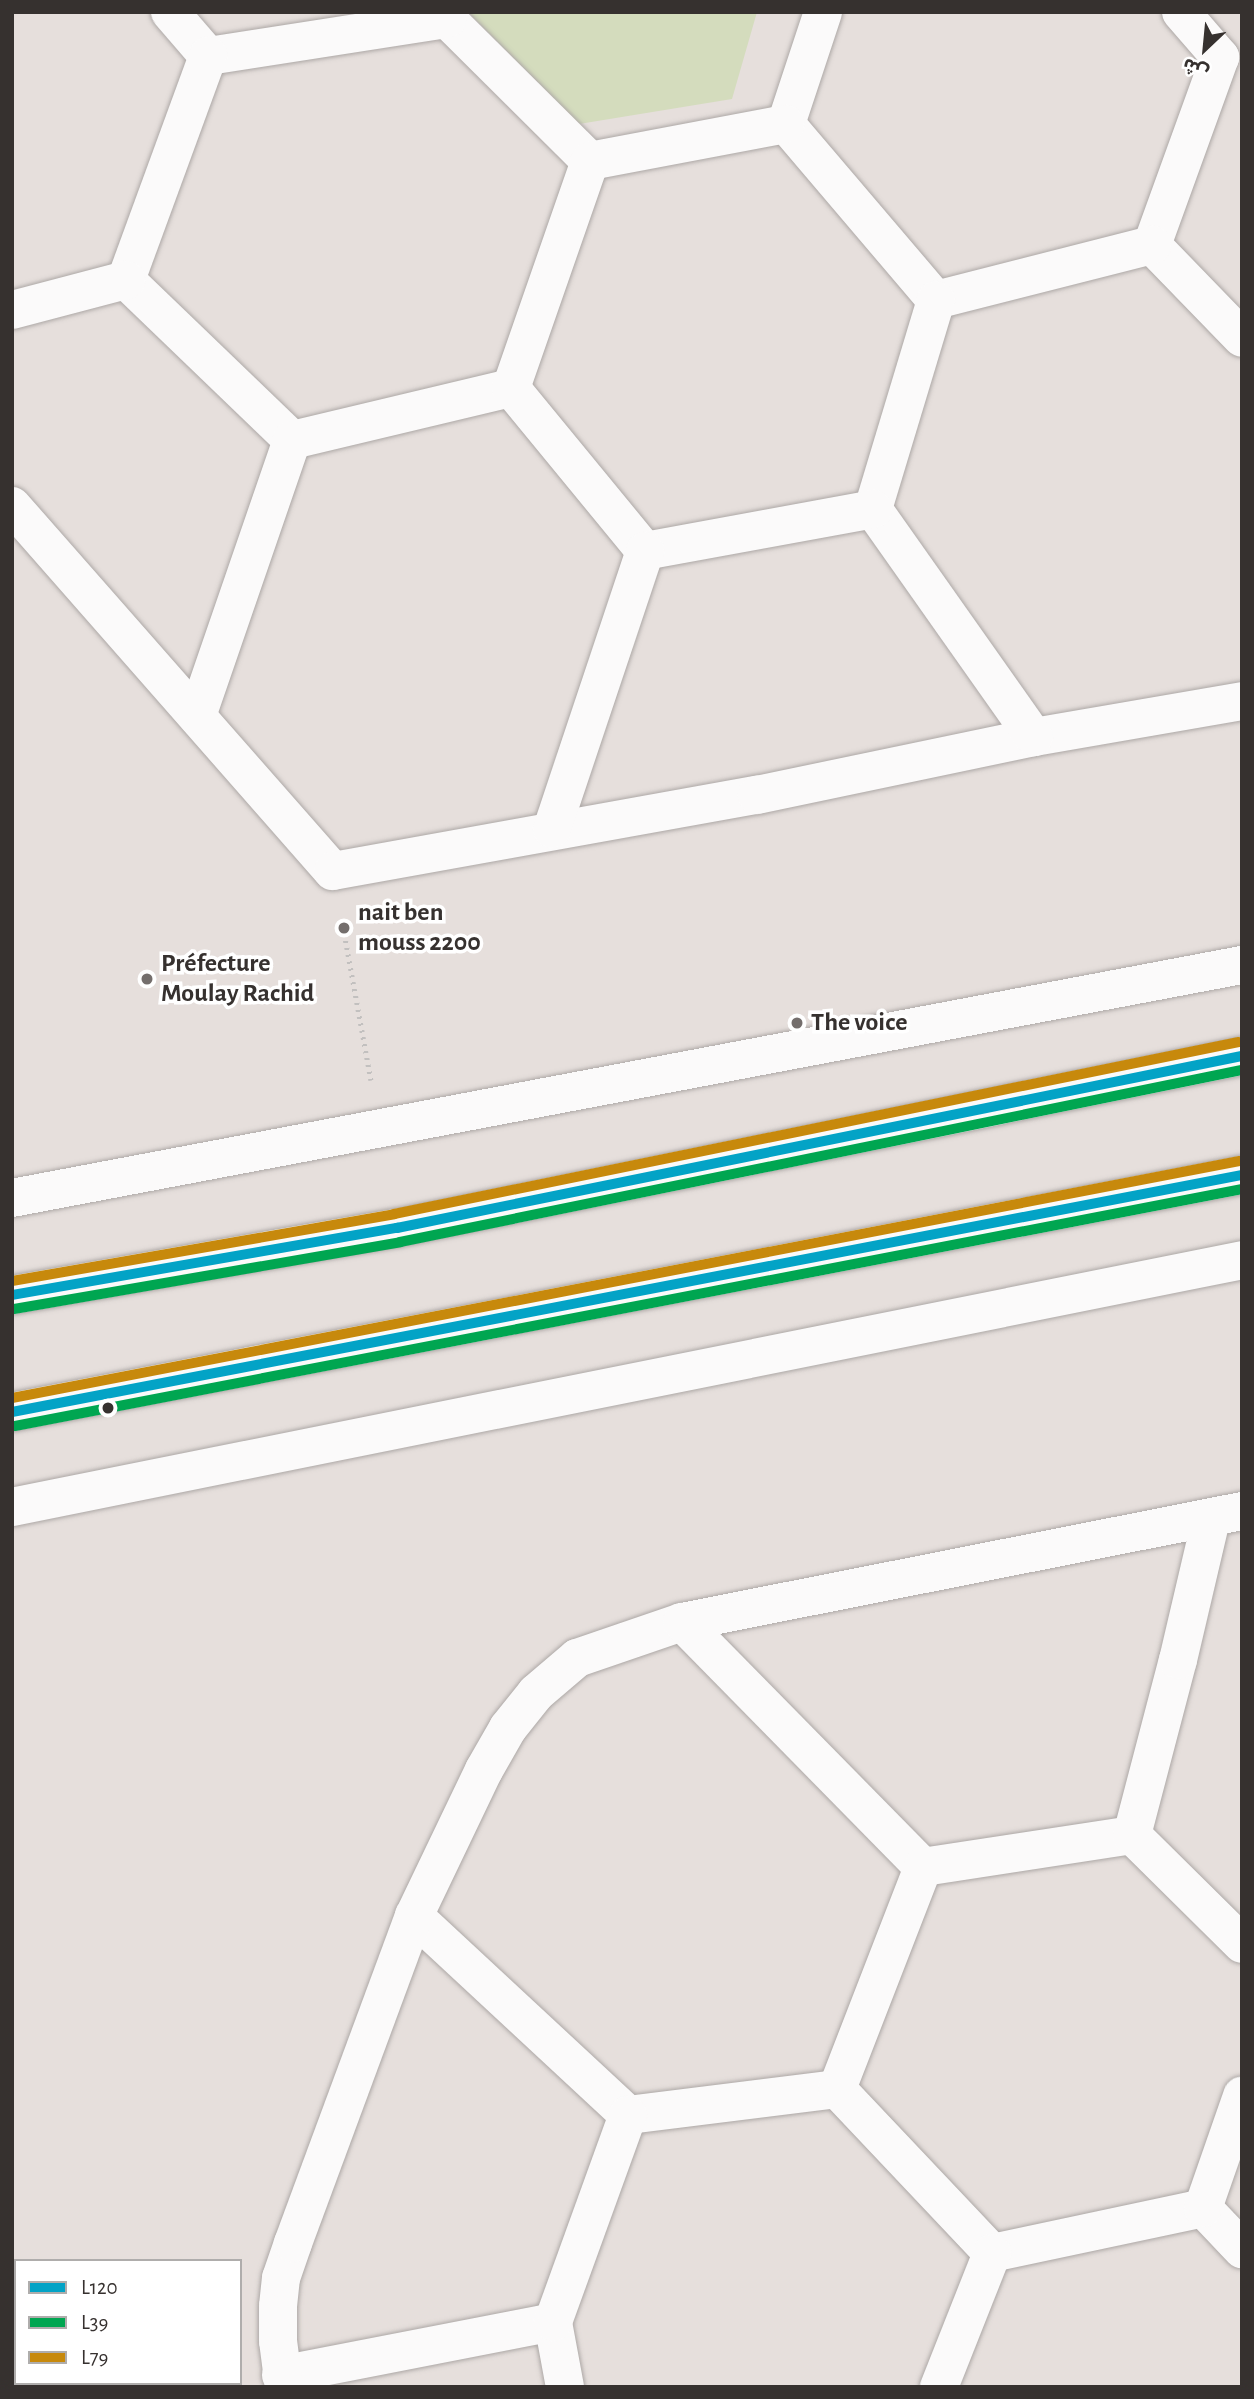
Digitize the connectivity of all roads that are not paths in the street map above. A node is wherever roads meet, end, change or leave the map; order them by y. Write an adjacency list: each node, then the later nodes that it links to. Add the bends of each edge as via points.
1 (170, 12): 6 (street)
2 (823, 12): 7 (street)
3 (1181, 12): 5 (street)
4 (447, 16): 6 (street); 8 (street)
5 (1231, 54): 9 (street)
6 (208, 56): 10 (street)
7 (786, 124): 8 (street); 11 (street)
8 (590, 161): 14 (street)
9 (1152, 245): 11 (street); 13 (street)
10 (126, 280): 12 (street); 15 (street)
11 (936, 300): 17 (street)
12 (12, 310)
13 (1242, 338)
14 (510, 388): 15 (street); 18 (street)
15 (292, 440): 20 (street)
16 (12, 506): 20 (street)
17 (873, 509): 18 (street); 21 (street)
18 (645, 551): 22 (street)
19 (1242, 701): 21 (street)
20 (197, 716): 22 (street, via 333,870)
21 (1034, 737): 22 (street, via 757,795)
22 (552, 829)
23 (1242, 965): 26 (street)
24 (1242, 1056): 28 (street, via 397,1228)
25 (1242, 1175): 29 (street)
26 (12, 1198)
27 (1242, 1260): 30 (street)
28 (12, 1295)
29 (12, 1412)
30 (12, 1507)
31 (1226, 1515): 32 (street); 33 (street, via 1178,1660)
32 (682, 1622): 34 (street); 35 (street, via 576,1658 536,1693 508,1728 484,1770)
33 (1132, 1835): 34 (street); 36 (street)
34 (923, 1867): 37 (street)
35 (414, 1916): 39 (street); 44 (street, via 281,2278)
36 (1242, 1944)
37 (837, 2089): 39 (street); 42 (street)
38 (1242, 2096): 40 (street)
39 (628, 2115): 43 (street)
40 (1203, 2208): 41 (street); 42 (street)
41 (1242, 2249)
42 (992, 2253): 46 (street)
43 (553, 2322): 44 (street); 45 (street)
44 (282, 2381)
45 (565, 2387)
46 (939, 2387)

